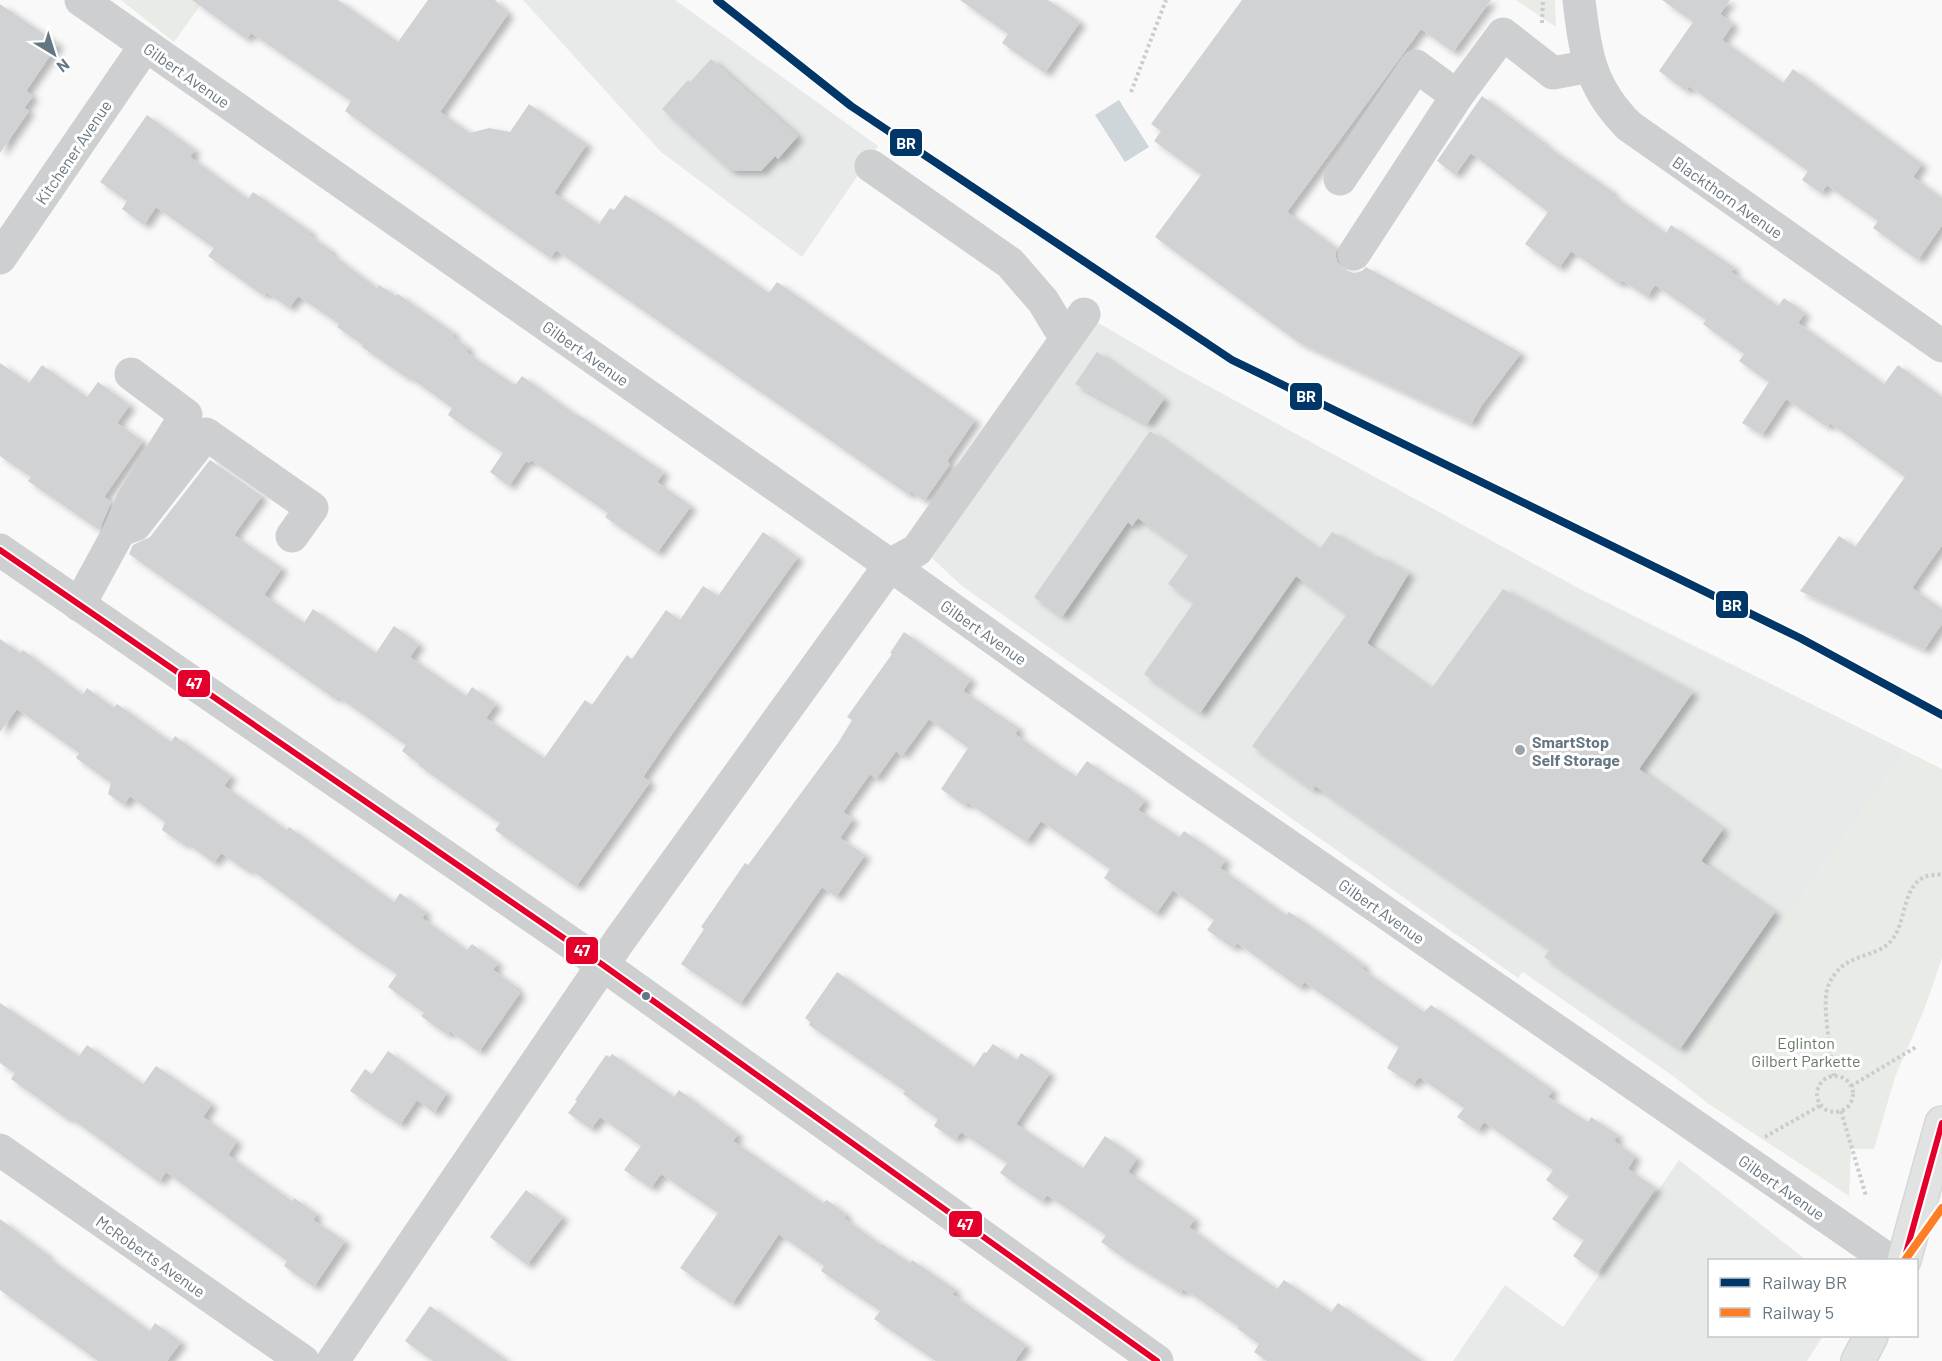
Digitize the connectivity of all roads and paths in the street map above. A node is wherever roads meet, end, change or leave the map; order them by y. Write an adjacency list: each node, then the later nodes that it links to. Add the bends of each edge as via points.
1 (81, 0): 6 (street, Gilbert Avenue)
2 (1166, 0): 8 (path)
3 (1543, 0): 5 (path)
4 (1579, 0): 7 (street, Blackthorn Avenue, via 1584,49)
5 (1541, 29)
6 (145, 46): 13 (street, Kitchener Avenue); 19 (street, Gilbert Avenue)
7 (1590, 66): 9 (street, via 1553,73 1503,34); 14 (street, Blackthorn Avenue, via 1603,95 1629,126)
8 (1131, 92)
9 (1457, 96): 11 (street, via 1416,66); 12 (street)
10 (871, 166): 19 (street, via 1010,263 1043,301 1075,327 917,550)
11 (1340, 179)
12 (1354, 254)
13 (0, 258)
14 (1942, 346)
15 (130, 374): 16 (street, via 186,415 132,501)
16 (120, 530): 17 (street, via 135,525 207,434 312,508); 20 (street)
17 (292, 536)
18 (0, 550): 20 (street)
19 (890, 565): 22 (street); 32 (street, Gilbert Avenue, via 1183,773)
20 (79, 605): 22 (street)
21 (1942, 874): 24 (path, via 1925,877 1912,886 1899,928 1890,942 1840,968 1828,985 1825,999)
22 (603, 965): 36 (street); 37 (street)
23 (1916, 1047): 25 (path)
24 (1834, 1076): 25 (path, via 1847,1079); 26 (path, via 1828,1077 1818,1089 1816,1096)
25 (1851, 1086): 27 (path, via 1851,1102)
26 (1821, 1105): 27 (path, via 1828,1111); 29 (path)
27 (1841, 1111): 31 (path)
28 (1942, 1124): 33 (main road)
29 (1758, 1141)
30 (0, 1150): 35 (street, McRoberts Avenue)
31 (1866, 1196)
32 (1888, 1259)
33 (1904, 1259)
34 (1870, 1337): 38 (main road)
35 (303, 1361)
36 (333, 1361)
37 (1158, 1361)
38 (1858, 1361)

